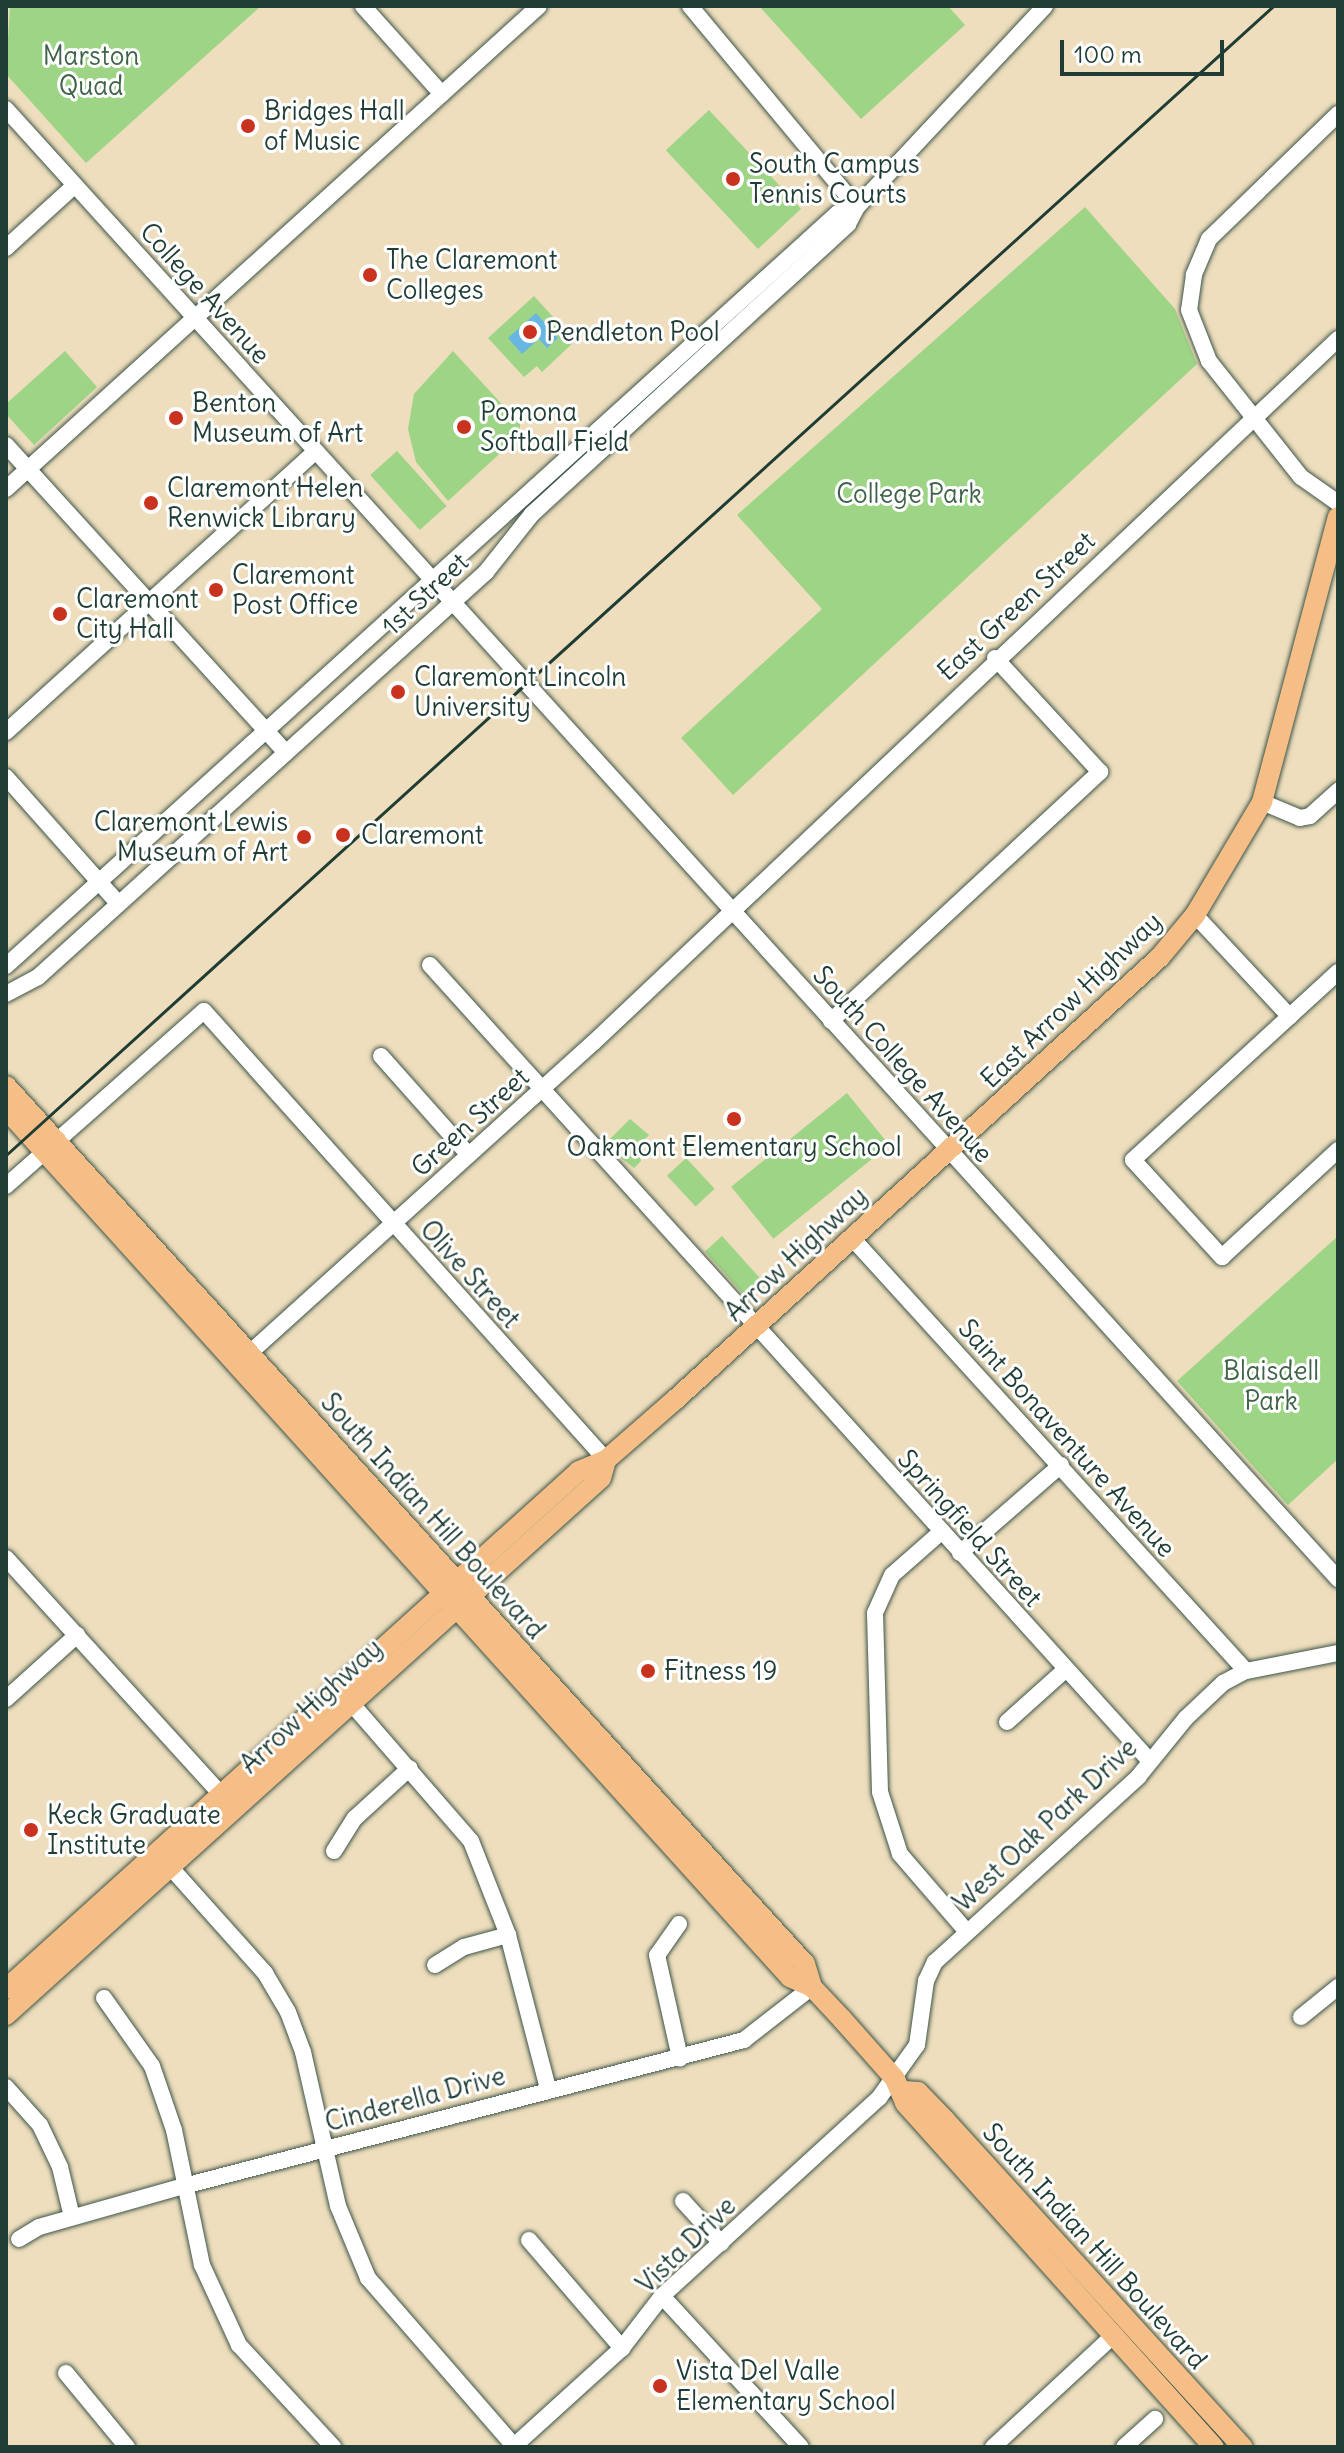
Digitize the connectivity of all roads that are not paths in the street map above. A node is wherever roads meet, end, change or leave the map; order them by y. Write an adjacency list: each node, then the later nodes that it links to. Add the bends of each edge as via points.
1 (363, 6): 5 (street)
2 (539, 6): 5 (street)
3 (690, 6): 9 (street)
4 (1045, 6): 9 (street, 1st Street)
5 (442, 94): 11 (street)
6 (6, 109): 8 (street, College Avenue)
7 (1338, 114): 13 (street, via 1221,223 1200,257 1189,295 1199,344)
8 (75, 185): 10 (street); 11 (street, College Avenue)
9 (857, 207): 20 (street, 1st Street, via 838,213); 22 (street, 1st Street, via 848,224 532,514 486,572)
10 (6, 248)
11 (195, 318): 15 (street, College Avenue); 16 (street)
12 (1338, 339): 13 (street, East Green Street)
13 (1255, 413): 18 (street, via 1301,477); 23 (street, East Green Street)
14 (6, 445): 16 (street)
15 (315, 452): 20 (street, College Avenue); 21 (street)
16 (28, 469): 17 (street); 21 (street)
17 (6, 489)
18 (1338, 503)
19 (1338, 517): 29 (main road, East Arrow Highway)
20 (433, 581): 22 (street, South College Avenue); 24 (street, 1st Street)
21 (149, 602): 24 (street); 25 (street)
22 (452, 602): 26 (street, 1st Street); 32 (street, South College Avenue)
23 (995, 658): 32 (street, East Green Street); 39 (street, via 1100,772)
24 (266, 731): 26 (street); 30 (street, 1st Street)
25 (6, 732)
26 (286, 753): 31 (street, 1st Street)
27 (6, 777): 30 (street)
28 (1338, 791): 29 (street, via 1310,816 1300,818)
29 (1262, 802): 33 (main road, East Arrow Highway)
30 (100, 881): 31 (street); 35 (street, 1st Street)
31 (118, 903): 37 (street, 1st Street, via 38,977)
32 (729, 910): 39 (street, South College Avenue); 42 (street, Green Street)
33 (1195, 915): 38 (street); 45 (main road, East Arrow Highway, via 1120,995)
34 (430, 965): 42 (street, Springfield Street)
35 (6, 966)
36 (1338, 972): 38 (street)
37 (6, 994)
38 (1290, 1017): 46 (street, via 1133,1160 1222,1257)
39 (831, 1021): 45 (street, South College Avenue)
40 (381, 1056): 47 (street)
41 (6, 1086): 44 (main road, South Indian Hill Boulevard)
42 (540, 1091): 47 (street, Green Street); 51 (street, Springfield Street)
43 (6, 1109): 44 (main road, South Indian Hill Boulevard)
44 (50, 1146): 48 (street); 49 (street, Olive Street, via 204,1011); 52 (main road, South Indian Hill Boulevard)
45 (948, 1149): 50 (main road, Arrow Highway); 58 (street, South College Avenue)
46 (1338, 1150)
47 (469, 1155): 49 (street, Green Street)
48 (6, 1186)
49 (393, 1223): 52 (street, Green Street); 53 (street, Olive Street)
50 (852, 1238): 51 (main road, Arrow Highway); 54 (street, Saint Bonaventure Avenue)
51 (754, 1327): 53 (main road, Arrow Highway); 55 (street, Springfield Street)
52 (244, 1359): 59 (main road, South Indian Hill Boulevard)
53 (606, 1460): 59 (main road, Arrow Highway, via 601,1478)
54 (1061, 1465): 56 (street); 63 (street, Saint Bonaventure Avenue)
55 (941, 1532): 56 (street, Springfield Street); 73 (street, via 892,1575 875,1613 880,1792 900,1854)
56 (960, 1553): 62 (street, Springfield Street)
57 (6, 1558): 60 (street)
58 (1338, 1579)
59 (457, 1594): 64 (main road, Arrow Highway); 76 (main road, South Indian Hill Boulevard, via 790,1977)
60 (77, 1635): 65 (street); 69 (street)
61 (1338, 1653): 63 (street, West Oak Park Drive)
62 (1066, 1669): 66 (street); 67 (street, Springfield Street)
63 (1246, 1671): 67 (street, West Oak Park Drive, via 1223,1683)
64 (345, 1696): 68 (street); 69 (main road, Arrow Highway)
65 (6, 1699)
66 (1007, 1722)
67 (1150, 1761): 73 (street, West Oak Park Drive)
68 (410, 1768): 70 (street, via 355,1818); 74 (street, via 471,1841)
69 (229, 1803): 71 (main road, Arrow Highway)
70 (334, 1851)
71 (164, 1860): 78 (main road, Arrow Highway); 80 (main road, Arrow Highway); 86 (street, via 265,1973 288,2012)
72 (679, 1924): 82 (street, via 657,1955)
73 (967, 1932): 83 (street, West Oak Park Drive, via 935,1962 926,1981 917,2045)
74 (508, 1935): 75 (street, via 464,1947); 85 (street)
75 (435, 1965)
76 (812, 1987): 82 (street, Cinderella Drive, via 744,2040); 83 (main road, South Indian Hill Boulevard)
77 (1338, 1987): 81 (street)
78 (6, 1989)
79 (104, 1998): 87 (street, via 152,2066 174,2130)
80 (6, 2015)
81 (1301, 2017)
82 (680, 2058): 85 (street, Cinderella Drive)
83 (900, 2085): 92 (street, Vista Drive); 94 (main road, South Indian Hill Boulevard, via 905,2103); 105 (main road, South Indian Hill Boulevard, via 918,2092 945,2120)
84 (6, 2087): 89 (street, via 40,2125 60,2167)
85 (548, 2089): 86 (street, Cinderella Drive)
86 (325, 2148): 87 (street, Cinderella Drive); 98 (street, via 338,2206 368,2278)
87 (184, 2186): 89 (street, Cinderella Drive); 100 (street, via 202,2265 239,2345)
88 (683, 2201): 92 (street)
89 (72, 2217): 90 (street, Cinderella Drive)
90 (19, 2239)
91 (529, 2240): 95 (street)
92 (721, 2243): 93 (street, Vista Drive)
93 (662, 2296): 95 (street, Vista Drive); 101 (street)
94 (1114, 2335): 102 (street); 104 (main road, South Indian Hill Boulevard)
95 (622, 2348): 98 (street, Vista Drive)
96 (66, 2373): 99 (street)
97 (1155, 2419): 103 (street)
98 (513, 2446)
99 (127, 2447)
100 (333, 2447)
101 (801, 2447)
102 (993, 2447)
103 (1124, 2447)
104 (1214, 2447)
105 (1243, 2447)

